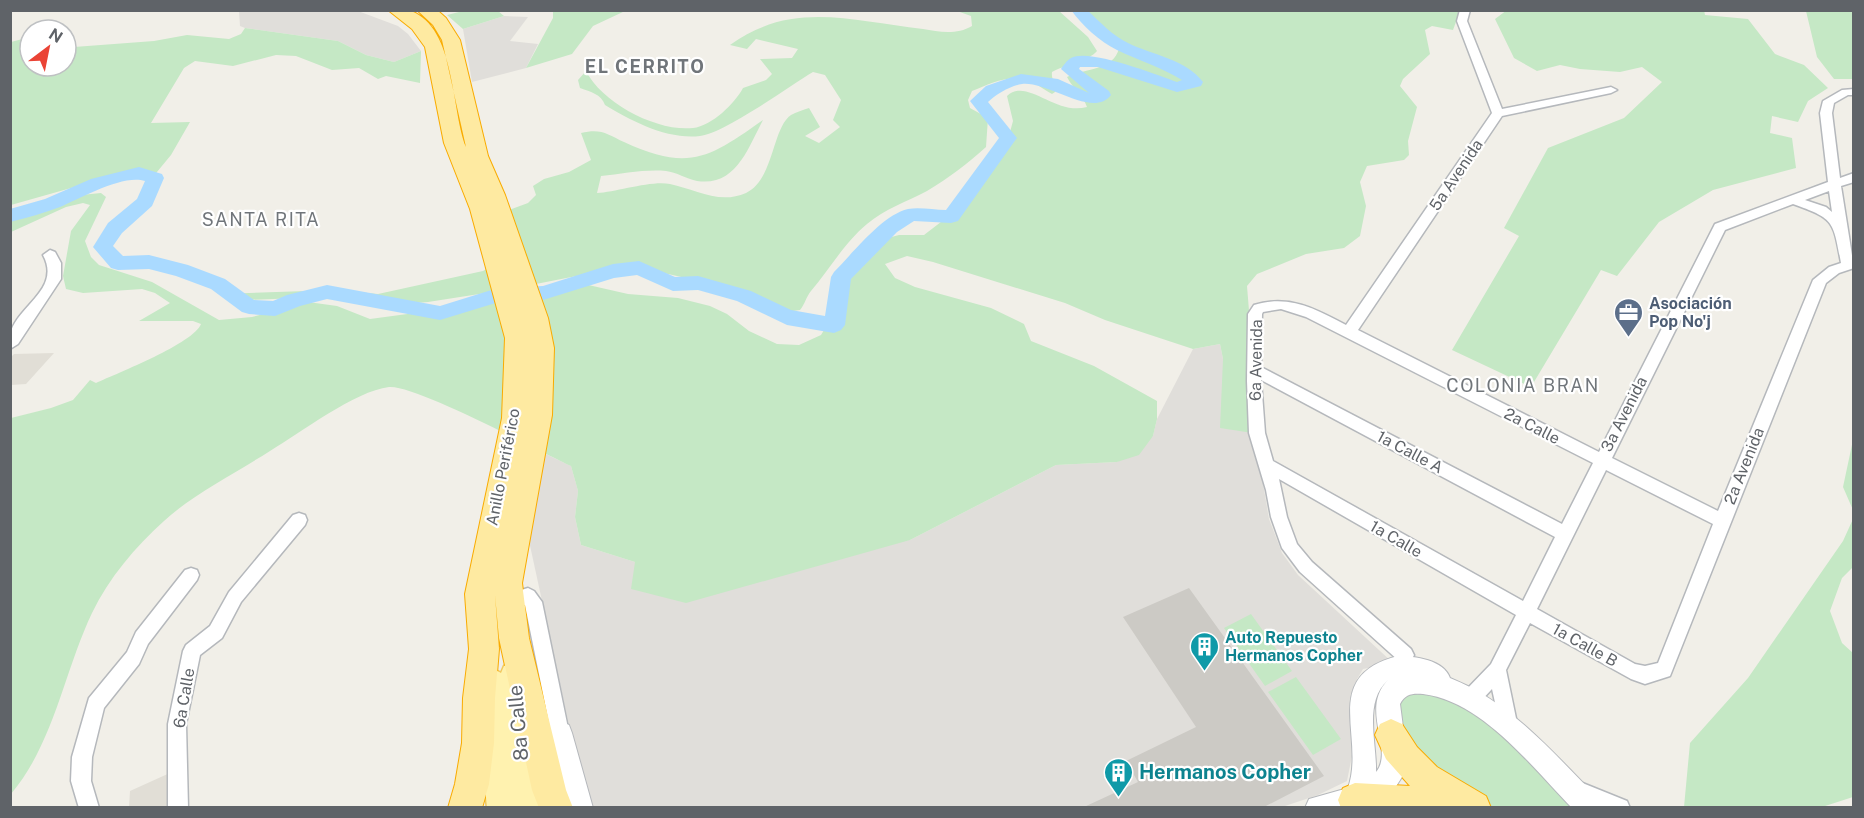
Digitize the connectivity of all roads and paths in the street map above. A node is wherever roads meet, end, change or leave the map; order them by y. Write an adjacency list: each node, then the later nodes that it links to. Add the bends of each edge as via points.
1 (396, 10): 4 (highway, Anillo Periférico, via 428,34 438,61)
2 (425, 10): 4 (highway, Anillo Periférico, via 447,31 454,48)
3 (1465, 10): 7 (street, via 1462,21)
4 (449, 76): 24 (highway, Anillo Periférico, via 494,195 536,318 542,348 539,415); 27 (highway, Anillo Periférico, via 454,143 481,209 517,338 515,418 480,594)
5 (1611, 90): 7 (street)
6 (1854, 92): 9 (street, via 1829,100 1826,113)
7 (1498, 113): 15 (street, 5a Avenida)
8 (1854, 177): 9 (street, 3a Avenida)
9 (1835, 183): 10 (street, 3a Avenida); 11 (street)
10 (1791, 199): 11 (street, via 1822,210); 18 (street, 3a Avenida, via 1720,227)
11 (1840, 225): 13 (street)
12 (50, 255): 16 (street, via 55,262 49,292)
13 (1851, 264): 21 (street, 2a Avenida, via 1820,280)
14 (1311, 313): 15 (street, 2a Calle); 17 (street, 6a Avenida, via 1281,303 1259,308 1255,314)
15 (1349, 332): 18 (street, 2a Calle)
16 (10, 344)
17 (1255, 370): 19 (street, 6a Avenida, via 1257,434); 22 (street, 1a Calle A)
18 (1600, 461): 21 (street, 2a Calle); 22 (street, 3a Avenida)
19 (1267, 465): 25 (street, 1a Calle); 28 (street, via 1290,548 1306,567)
20 (299, 520): 38 (street, 6a Calle, via 235,597 216,632 192,651 177,724)
21 (1722, 521): 30 (street, 2a Avenida, via 1664,670)
22 (1565, 534): 25 (street, 3a Avenida)
23 (192, 574): 37 (street, via 96,704 82,757 81,781)
24 (509, 592): 26 (highway, Anillo Periférico); 34 (street, Anillo Periférico, via 528,596 533,602)
25 (1526, 612): 29 (street, 3a Avenida); 30 (street, 1a Calle B, via 1631,671)
26 (514, 638): 34 (highway, Anillo Periférico); 41 (main road, 8a Calle, via 514,706)
27 (484, 649): 39 (highway, Anillo Periférico, via 478,743); 40 (main road, via 494,706)
28 (1405, 655)
29 (1497, 670): 31 (street, 3a Avenida); 32 (street)
30 (1645, 675)
31 (1460, 693): 32 (street); 33 (street, via 1414,682 1396,688 1388,710); 36 (street, via 1435,675 1415,668 1387,669 1374,678 1361,710 1364,770)
32 (1509, 728): 35 (street)
33 (1391, 735): 36 (street, via 1394,764 1388,779); 46 (highway, via 1404,758 1422,775)
34 (548, 736): 42 (highway, Anillo Periférico, via 549,790); 43 (street, Anillo Periférico)
35 (1570, 788): 47 (street); 48 (street)
36 (1355, 800): 44 (street); 45 (highway)
37 (89, 807)
38 (178, 807)
39 (465, 807)
40 (503, 807)
41 (527, 807)
42 (556, 807)
43 (580, 807)
44 (1318, 807)
45 (1450, 807)
46 (1474, 807)
47 (1590, 807)
48 (1620, 807)

